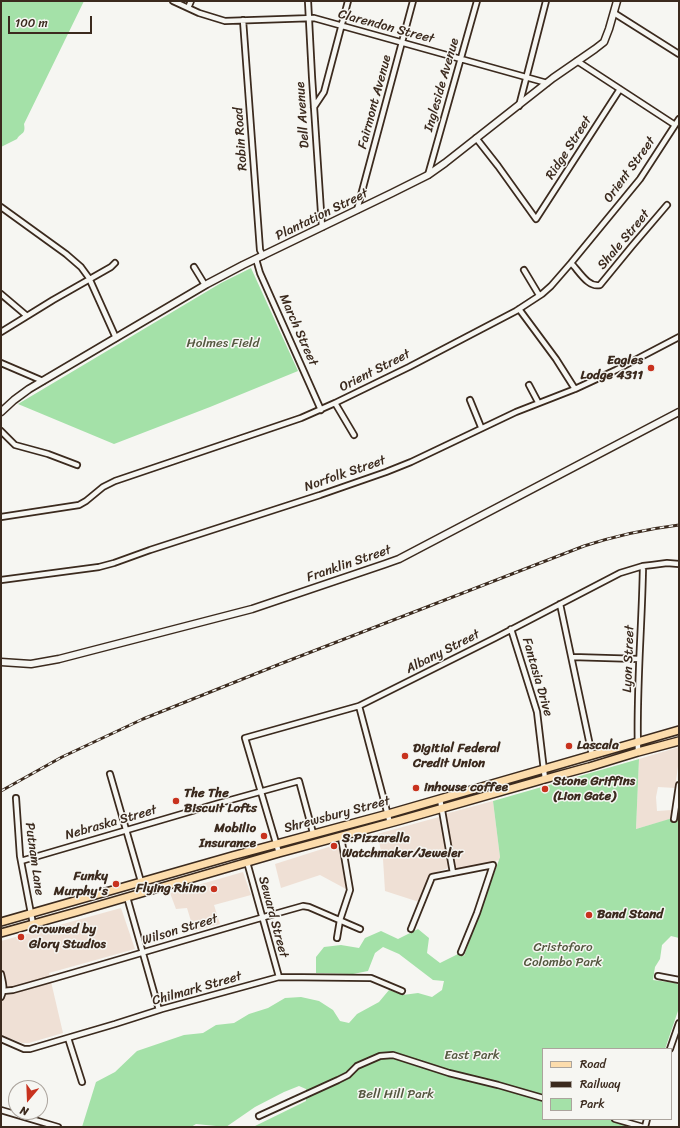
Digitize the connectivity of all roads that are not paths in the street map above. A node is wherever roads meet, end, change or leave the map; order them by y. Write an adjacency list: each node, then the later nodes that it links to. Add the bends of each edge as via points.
1 (173, 1): 9 (street, Clarendon Street)
2 (191, 1): 9 (street)
3 (308, 1): 11 (street, Dell Avenue)
4 (348, 1): 13 (street)
5 (413, 1): 14 (street, Fairmont Avenue)
6 (477, 1): 16 (street, Ingleside Avenue)
7 (546, 1): 18 (street)
8 (617, 1): 10 (street, Plantation Street)
9 (188, 8): 12 (street, Clarendon Street, via 219,20)
10 (614, 13): 15 (street); 17 (street, Plantation Street, via 604,42)
11 (309, 19): 12 (street, Clarendon Street); 13 (street, Clarendon Street); 22 (street, Dell Avenue)
12 (243, 20): 31 (street, Robin Road, via 260,250)
13 (341, 25): 14 (street, Clarendon Street); 22 (street, via 324,92)
14 (402, 42): 16 (street, Clarendon Street); 29 (street, Fairmont Avenue)
15 (679, 54)
16 (461, 59): 18 (street, Clarendon Street); 26 (street, Ingleside Avenue)
17 (577, 61): 19 (street, Plantation Street); 20 (street)
18 (526, 77): 19 (street, Clarendon Street); 21 (street)
19 (547, 83): 21 (street, Plantation Street)
20 (620, 90): 24 (street); 25 (street, Ridge Street, via 536,219)
21 (519, 106): 25 (street, Plantation Street)
22 (314, 107): 30 (street, Dell Avenue)
23 (679, 119): 24 (street, Orient Street)
24 (675, 125): 33 (street, Orient Street, via 640,179)
25 (476, 138): 26 (street, Plantation Street)
26 (428, 175): 29 (street, Plantation Street)
27 (667, 205): 33 (street, Shale Street, via 600,285 590,284)
28 (1, 207): 37 (street, via 72,259)
29 (358, 210): 30 (street, Plantation Street)
30 (322, 227): 31 (street, Plantation Street)
31 (263, 256): 32 (street, Plantation Street)
32 (256, 259): 38 (street, Plantation Street); 53 (street, March Street)
33 (571, 263): 40 (street, Orient Street, via 551,286)
34 (115, 264): 37 (street)
35 (194, 267): 38 (street)
36 (524, 270): 40 (street)
37 (89, 279): 42 (street); 45 (street)
38 (205, 285): 45 (street, Plantation Street)
39 (1, 294): 42 (street)
40 (539, 295): 41 (street, Orient Street)
41 (519, 309): 49 (street); 52 (street, Orient Street)
42 (27, 316): 43 (street)
43 (1, 332)
44 (679, 337): 49 (street, Norfolk Street)
45 (116, 338): 47 (street, Plantation Street)
46 (1, 363): 47 (street)
47 (43, 381): 54 (street, Plantation Street, via 19,396)
48 (529, 385): 51 (street)
49 (575, 389): 51 (street, Norfolk Street)
50 (470, 400): 56 (street)
51 (538, 402): 56 (street, Norfolk Street)
52 (335, 403): 53 (street, Orient Street); 58 (street)
53 (321, 410): 60 (street, Orient Street, via 115,481 79,505)
54 (1, 412)
55 (679, 412): 68 (street, Franklin Street, via 389,563 252,609 66,657 31,664)
56 (481, 428): 63 (street, Norfolk Street, via 411,462 367,479 114,563)
57 (1, 431): 59 (street, via 15,444)
58 (354, 435)
59 (77, 465)
60 (1, 517)
61 (679, 564): 62 (street, Albany Street)
62 (643, 566): 64 (street, Albany Street, via 620,573); 67 (street, Lyon Street)
63 (1, 580)
64 (560, 604): 65 (street, Albany Street); 66 (street)
65 (511, 629): 69 (street, Albany Street); 75 (street, Fantasia Drive, via 537,712)
66 (572, 657): 67 (street); 74 (street)
67 (639, 659): 72 (street, Lyon Street)
68 (1, 662)
69 (359, 706): 79 (street, Albany Street, via 245,738); 83 (street)
70 (679, 730): 72 (main road, Shrewsbury Street)
71 (679, 741): 73 (main road, Shrewsbury Street)
72 (637, 742): 73 (street, Lyon Street); 74 (main road, Shrewsbury Street)
73 (638, 752): 77 (main road, Shrewsbury Street)
74 (592, 755): 75 (main road, Shrewsbury Street)
75 (544, 769): 77 (street, Fantasia Drive); 81 (main road, Shrewsbury Street)
76 (110, 774): 86 (street)
77 (546, 778): 82 (main road, Shrewsbury Street)
78 (679, 785): 84 (street)
79 (261, 791): 86 (street, Nebraska Street); 87 (street, Nebraska Street, via 299,781); 89 (street)
80 (16, 798): 91 (street, Putnam Lane)
81 (440, 799): 82 (street); 83 (main road, Shrewsbury Street)
82 (442, 809): 85 (main road, Shrewsbury Street); 93 (street)
83 (388, 814): 85 (street); 87 (main road, Shrewsbury Street)
84 (674, 819)
85 (390, 823): 88 (main road, Shrewsbury Street)
86 (126, 830): 91 (street, Nebraska Street); 94 (street)
87 (313, 833): 89 (main road, Shrewsbury Street)
88 (341, 837): 90 (main road, Shrewsbury Street); 99 (street, via 350,890)
89 (276, 844): 90 (street); 94 (main road, Shrewsbury Street)
90 (279, 853): 92 (main road, Shrewsbury Street)
91 (21, 861): 97 (street, Putnam Lane)
92 (247, 862): 95 (main road, Shrewsbury Street); 98 (street, Seward Street)
93 (454, 873): 103 (street, via 432,877); 106 (street, via 493,865)
94 (142, 882): 95 (street); 97 (main road, Shrewsbury Street)
95 (144, 892): 96 (main road, Shrewsbury Street)
96 (127, 897): 101 (main road, Shrewsbury Street); 107 (street)
97 (31, 914): 100 (main road, Shrewsbury Street); 101 (street, Putnam Lane)
98 (262, 917): 99 (street, Wilson Street, via 303,906); 107 (street, Wilson Street); 110 (street, Seward Street)
99 (340, 920): 102 (street, Wilson Street); 105 (street)
100 (1, 922)
101 (33, 924): 104 (main road, Shrewsbury Street)
102 (360, 929)
103 (411, 929)
104 (1, 933)
105 (337, 938)
106 (461, 952)
107 (142, 953): 112 (street, Wilson Street); 115 (street)
108 (1, 974): 112 (street)
109 (658, 976): 111 (street)
110 (279, 977): 113 (street, Chilmark Street, via 371,978); 115 (street, Chilmark Street)
111 (679, 980)
112 (4, 991): 114 (street)
113 (402, 991)
114 (1, 997)
115 (158, 1010): 117 (street, Chilmark Street)
116 (679, 1023): 119 (street)
117 (68, 1038): 118 (street, Chilmark Street, via 27,1049); 120 (street)
118 (1, 1040)
119 (670, 1048)
120 (82, 1082)
121 (542, 1098): 123 (street, via 393,1055 380,1056 357,1066 348,1075)
122 (1, 1110): 125 (street)
123 (259, 1116)
124 (619, 1120): 126 (street)
125 (58, 1127)
126 (644, 1127)

